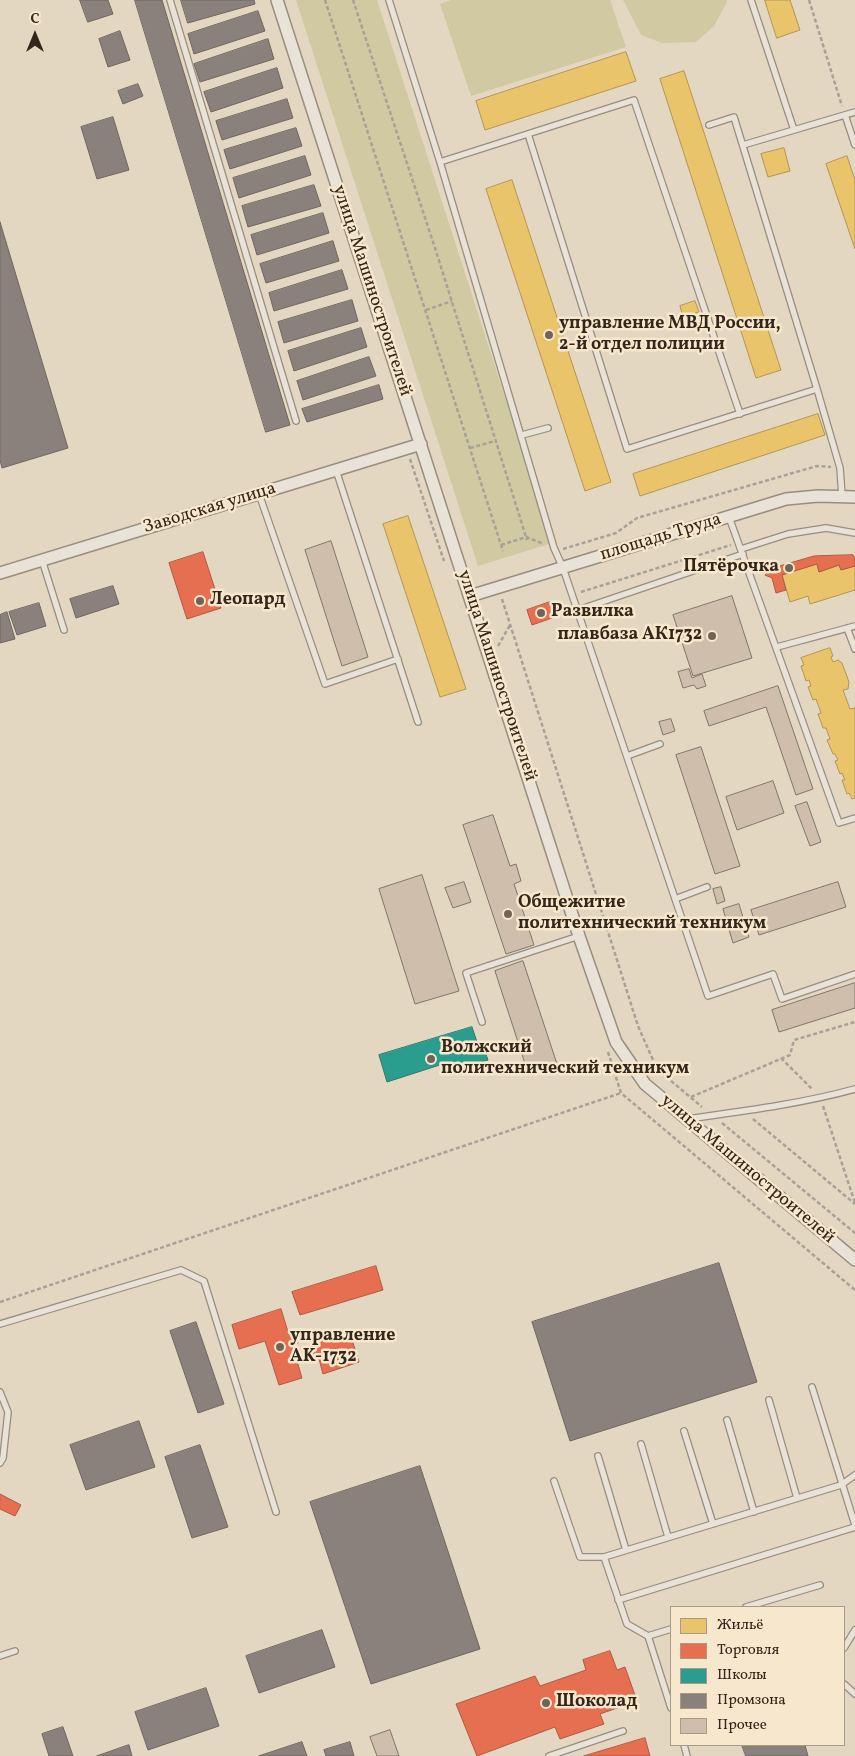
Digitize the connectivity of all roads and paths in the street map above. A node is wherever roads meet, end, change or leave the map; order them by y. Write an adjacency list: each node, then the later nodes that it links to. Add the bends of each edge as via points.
1 (170, 0): 20 (lane)
2 (277, 0): 24 (street, улица Машиностроителей)
3 (325, 0): 17 (path)
4 (353, 0): 16 (path)
5 (389, 0): 15 (lane)
6 (751, 0): 11 (lane)
7 (809, 0): 9 (path)
8 (855, 112): 9 (lane)
9 (845, 115): 11 (lane); 14 (lane)
10 (709, 125): 13 (lane, via 734,117)
11 (794, 130): 13 (lane)
12 (528, 134): 15 (lane); 19 (lane, via 634,100); 19 (lane, via 627,449)
13 (743, 145): 18 (lane)
14 (855, 145)
15 (440, 162): 22 (lane)
16 (452, 301): 17 (path); 23 (path)
17 (426, 310): 25 (path)
18 (817, 389): 19 (lane); 26 (lane)
19 (740, 414)
20 (296, 421)
21 (548, 428): 22 (lane)
22 (522, 436): 35 (lane)
23 (496, 441): 25 (path); 33 (path)
24 (421, 444): 27 (street, Заводская улица); 43 (street, улица Машиностроителей)
25 (470, 448): 34 (path)
26 (840, 468): 29 (lane); 35 (path, via 817,466 637,518 616,533 559,550)
27 (336, 470): 28 (street, Заводская улица); 50 (lane)
28 (259, 494): 38 (street, Заводская улица); 50 (lane, via 325,684)
29 (842, 496): 30 (street, площадь Труда); 31 (street, площадь Труда, via 786,499)
30 (855, 497)
31 (729, 517): 36 (lane); 39 (street, площадь Труда)
32 (855, 533): 36 (lane, via 826,528 788,534)
33 (527, 538): 34 (path); 35 (path)
34 (501, 545): 37 (path)
35 (554, 548): 39 (lane)
36 (741, 549): 42 (path); 44 (lane); 48 (lane)
37 (503, 552)
38 (42, 560): 40 (street, Заводская улица); 47 (lane)
39 (563, 568): 41 (street, площадь Труда); 42 (lane)
40 (0, 573)
41 (498, 588): 43 (street, площадь Труда); 63 (path, via 638,1026 657,1069)
42 (573, 595): 44 (lane)
43 (470, 596): 57 (street, улица Машиностроителей)
44 (578, 610): 53 (lane)
45 (855, 626): 46 (lane)
46 (848, 628): 48 (lane); 49 (lane)
47 (64, 630)
48 (777, 647): 54 (lane, via 840,823)
49 (855, 649)
50 (398, 660): 51 (lane)
51 (418, 722)
52 (660, 744): 53 (lane)
53 (627, 756): 56 (lane)
54 (855, 818)
55 (707, 887): 56 (lane)
56 (675, 899): 58 (lane, via 708,996 774,974 782,999)
57 (579, 936): 59 (lane, via 466,974); 67 (street, улица Машиностроителей, via 616,1042 644,1084)
58 (855, 974)
59 (482, 1022)
60 (855, 1022): 61 (path, via 794,1040 790,1055)
61 (782, 1058): 63 (path); 64 (path)
62 (855, 1089): 64 (lane)
63 (690, 1097): 66 (path)
64 (820, 1098): 65 (lane); 68 (path)
65 (744, 1112): 66 (lane); 68 (path)
66 (712, 1115): 67 (lane); 69 (path)
67 (685, 1119): 70 (street, улица Машиностроителей)
68 (855, 1204)
69 (855, 1233)
70 (855, 1260)
71 (855, 1290): 72 (path, via 621,1093)
72 (0, 1302)
73 (0, 1324): 86 (lane, via 180,1270 204,1281)
74 (812, 1387): 84 (lane)
75 (0, 1392): 81 (lane, via 8,1412)
76 (769, 1400): 85 (lane)
77 (727, 1420): 87 (lane)
78 (684, 1431): 88 (lane)
79 (641, 1444): 90 (lane)
80 (598, 1456): 91 (lane)
81 (0, 1463)
82 (855, 1475): 84 (lane)
83 (554, 1481): 92 (lane, via 580,1556)
84 (841, 1485): 85 (lane); 89 (lane)
85 (797, 1498): 87 (lane)
86 (276, 1512)
87 (754, 1512): 88 (lane)
88 (713, 1524): 90 (lane)
89 (855, 1526): 94 (lane)
90 (668, 1538): 91 (lane)
91 (626, 1550): 92 (lane)
92 (604, 1557): 94 (lane)
93 (820, 1585): 95 (lane)
94 (618, 1600): 98 (lane, via 627,1624)
95 (749, 1606)
96 (670, 1629): 98 (lane)
97 (855, 1630): 99 (lane)
98 (648, 1636): 106 (lane)
99 (849, 1638): 100 (lane); 101 (lane)
100 (855, 1642)
101 (845, 1646)
102 (15, 1651): 103 (lane)
103 (0, 1656)
104 (845, 1685): 105 (lane)
105 (855, 1694)
106 (670, 1705)
107 (623, 1731): 108 (lane)
108 (549, 1756)

